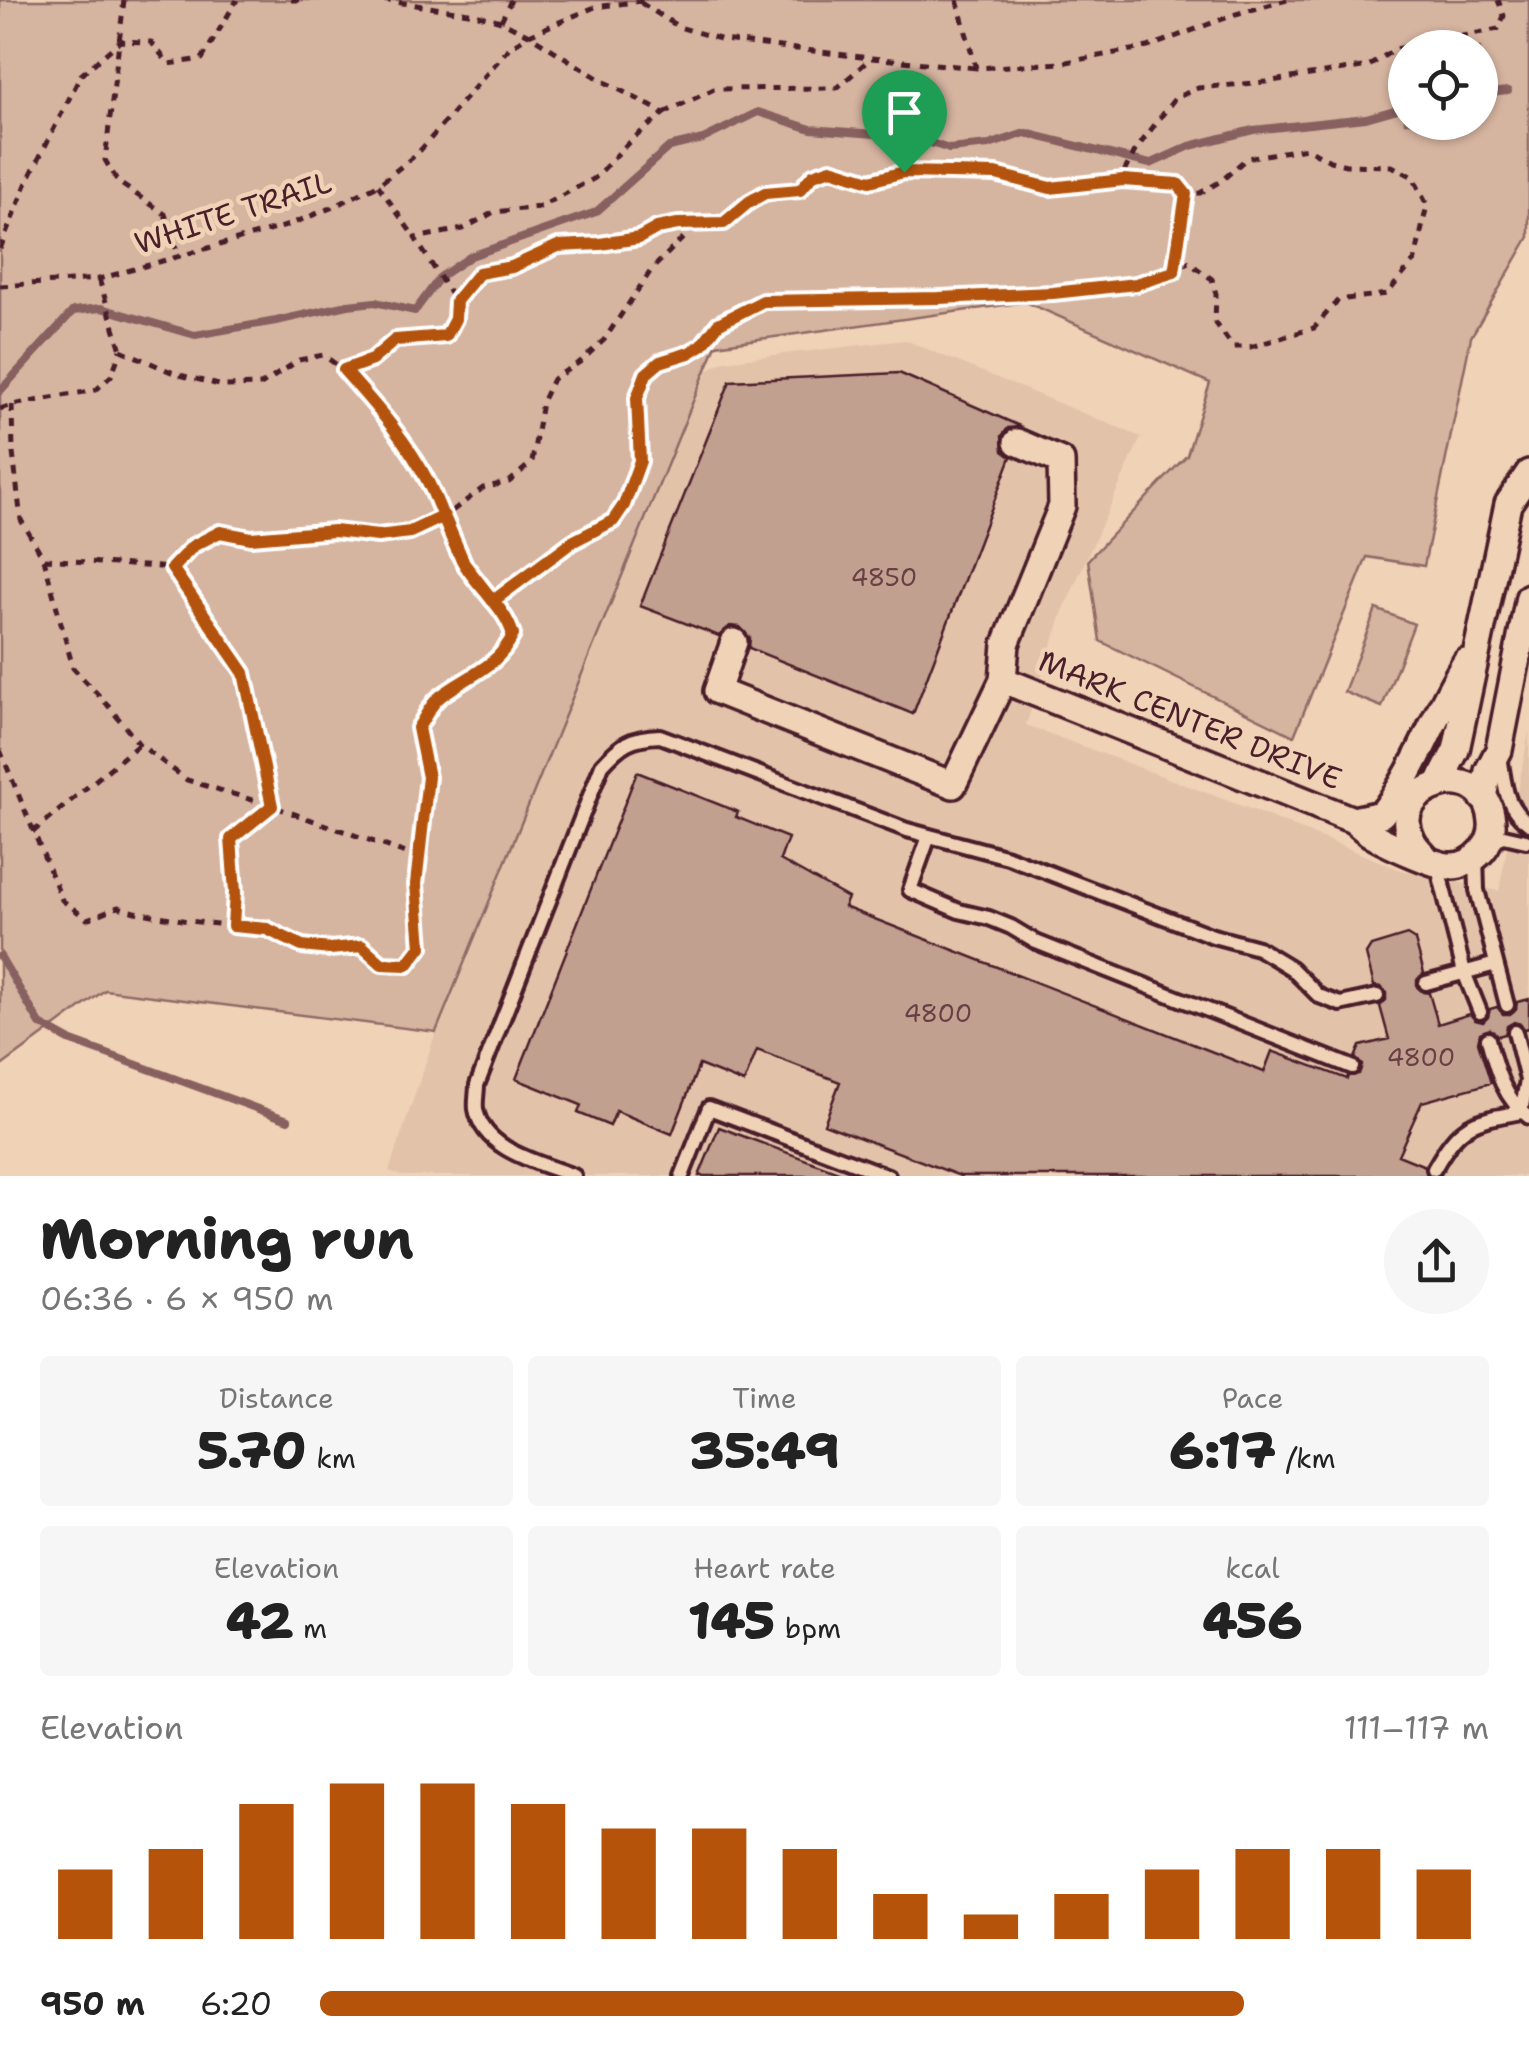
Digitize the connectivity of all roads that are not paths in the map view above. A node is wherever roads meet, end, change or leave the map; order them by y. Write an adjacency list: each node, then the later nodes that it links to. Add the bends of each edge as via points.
1 (1017, 442): 7 (street, MARK CENTER DRIVE, via 1061,461 1062,506 1006,644)
2 (1529, 473): 3 (street, MARK CENTER DRIVE)
3 (1518, 507): 6 (street, MARK CENTER DRIVE)
4 (1529, 597): 8 (street)
5 (734, 642): 7 (street, MARK CENTER DRIVE, via 716,691 953,785)
6 (1477, 645): 9 (street, MARK CENTER DRIVE, via 1456,750); 11 (street, MARK CENTER DRIVE, via 1401,790 1382,814)
7 (1004, 680): 11 (street, MARK CENTER DRIVE)
8 (1499, 750): 10 (street); 12 (lane, via 1506,797)
9 (1440, 784): 10 (street, via 1463,784); 16 (street, via 1420,796 1409,816 1412,840)
10 (1483, 798): 15 (street, via 1492,832)
11 (1352, 820): 16 (street, MARK CENTER DRIVE)
12 (1529, 824)
13 (929, 836): 20 (lane, via 1008,857 1258,948 1292,968 1319,996 1340,1004); 25 (lane, via 910,890); 28 (lane, via 660,736 618,747 602,765 477,1084 476,1110 487,1134)
14 (1526, 841): 15 (lane, via 1504,836)
15 (1482, 850): 16 (street, via 1461,865); 17 (lane, via 1478,890)
16 (1432, 861): 18 (lane)
17 (1496, 964): 18 (lane); 21 (lane)
18 (1464, 972): 19 (lane); 22 (lane)
19 (1426, 983)
20 (1377, 996)
21 (1507, 1005)
22 (1480, 1012)
23 (1515, 1032): 26 (lane, via 1527,1080)
24 (1488, 1039): 26 (lane, via 1500,1083)
25 (1352, 1067)
26 (1525, 1114): 27 (lane, via 1468,1126)
27 (1434, 1169)
28 (574, 1176)
29 (682, 1176): 30 (lane, via 709,1108)
30 (888, 1176)

